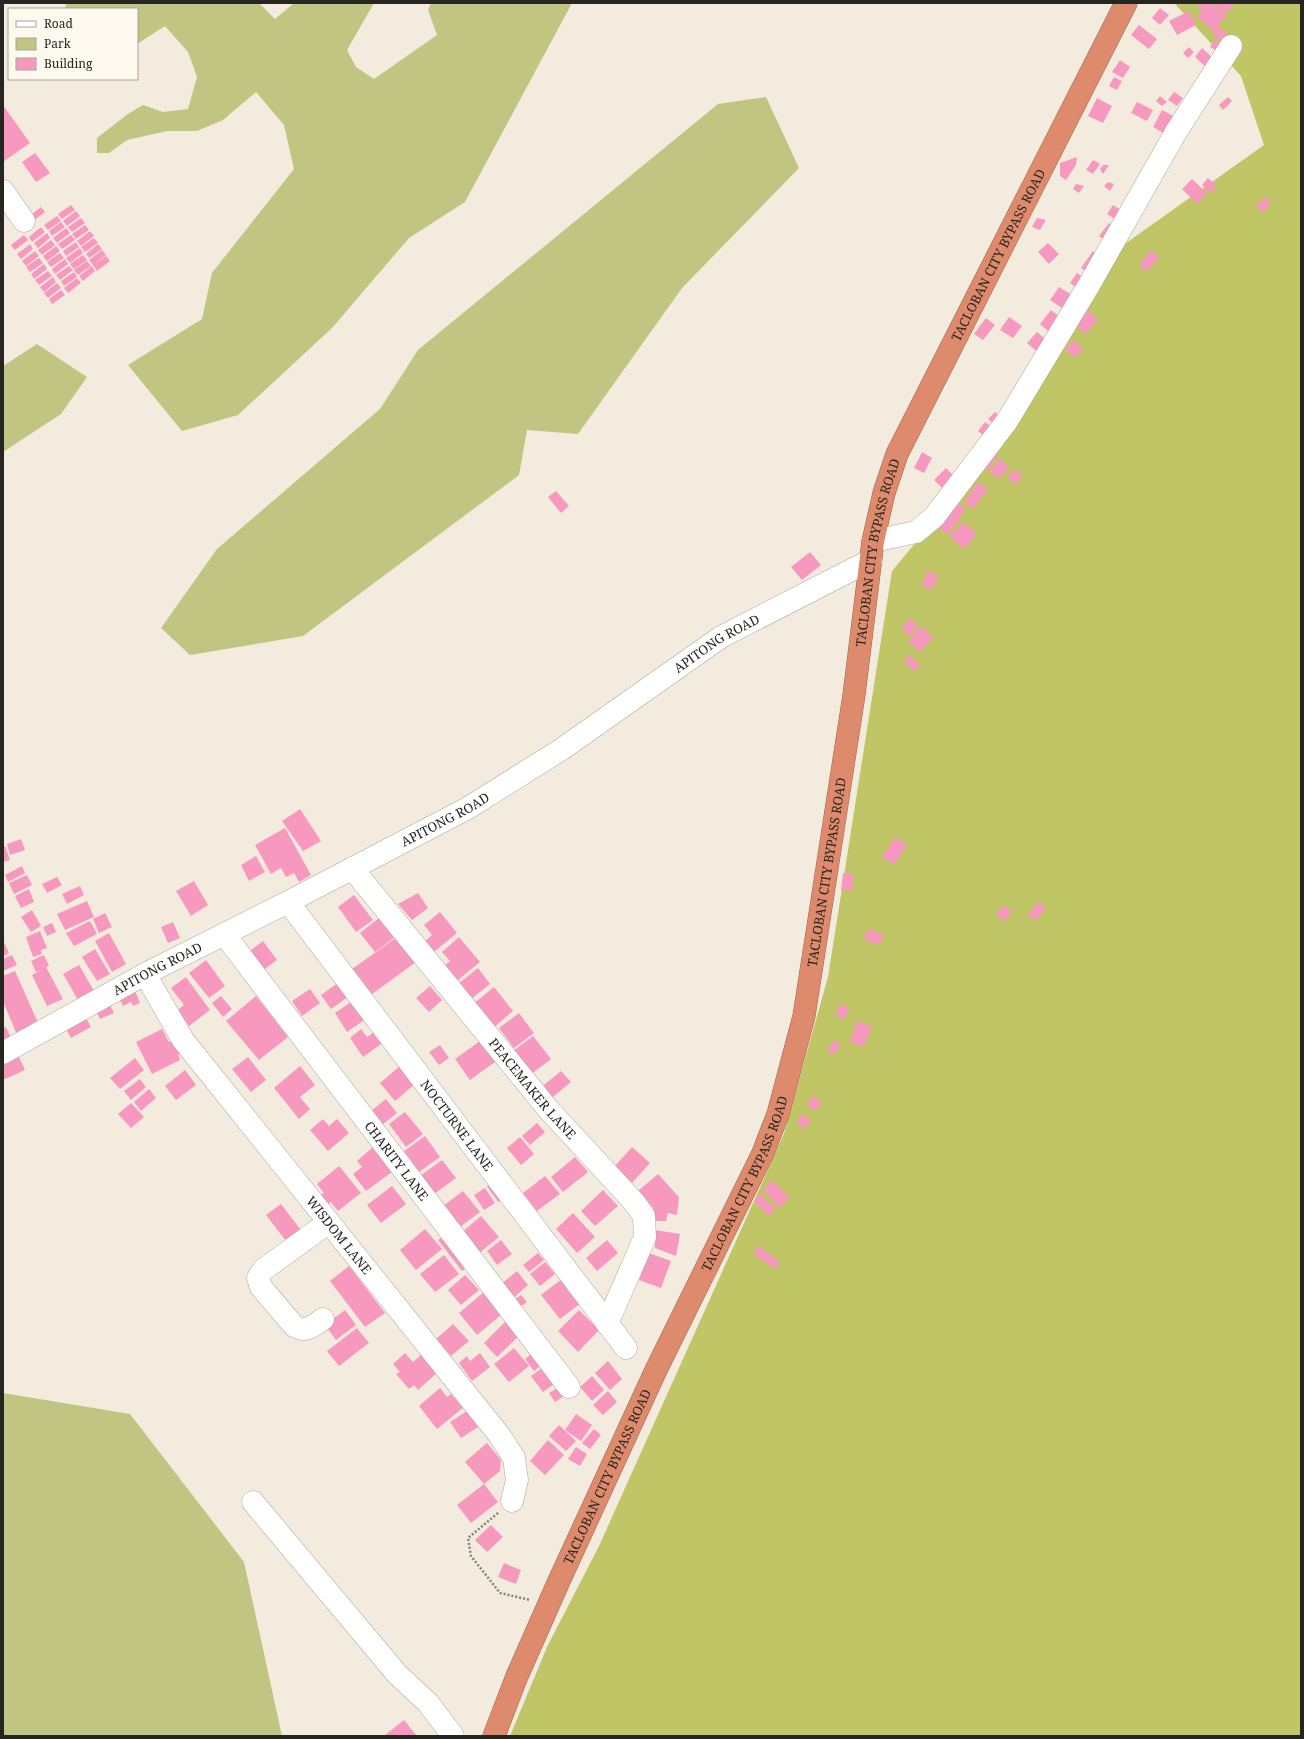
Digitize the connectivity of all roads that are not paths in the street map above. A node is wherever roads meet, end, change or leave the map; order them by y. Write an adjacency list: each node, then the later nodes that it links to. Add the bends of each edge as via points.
1 (1126, 3): 5 (highway, TACLOBAN CITY BYPASS ROAD, via 897,454 884,493)
2 (1231, 46): 5 (street, APITONG ROAD, via 1176,132 1089,285 1007,421 934,517 916,532)
3 (3, 190): 4 (street)
4 (24, 221)
5 (872, 551): 6 (street, APITONG ROAD, via 721,637 562,749 468,808); 19 (highway, TACLOBAN CITY BYPASS ROAD, via 854,695 804,1016 778,1114 763,1153 656,1370 548,1605)
6 (352, 868): 7 (street, APITONG ROAD); 13 (street, PEACEMAKER LANE, via 548,1109 644,1216 645,1238)
7 (288, 902): 8 (street, APITONG ROAD); 13 (street, NOCTURNE LANE)
8 (224, 934): 9 (street, APITONG ROAD); 15 (street, CHARITY LANE)
9 (145, 974): 10 (street, APITONG ROAD); 11 (street, WISDOM LANE, via 183,1040)
10 (3, 1053)
11 (329, 1222): 12 (street, via 263,1270 258,1278 261,1287 294,1326 301,1330); 16 (street, WISDOM LANE, via 500,1436 514,1458 518,1480)
12 (323, 1319)
13 (608, 1324): 14 (street, NOCTURNE LANE)
14 (626, 1348)
15 (570, 1387)
16 (512, 1501)
17 (253, 1502): 18 (street, via 397,1674 428,1703)
18 (453, 1736)
19 (494, 1736)

